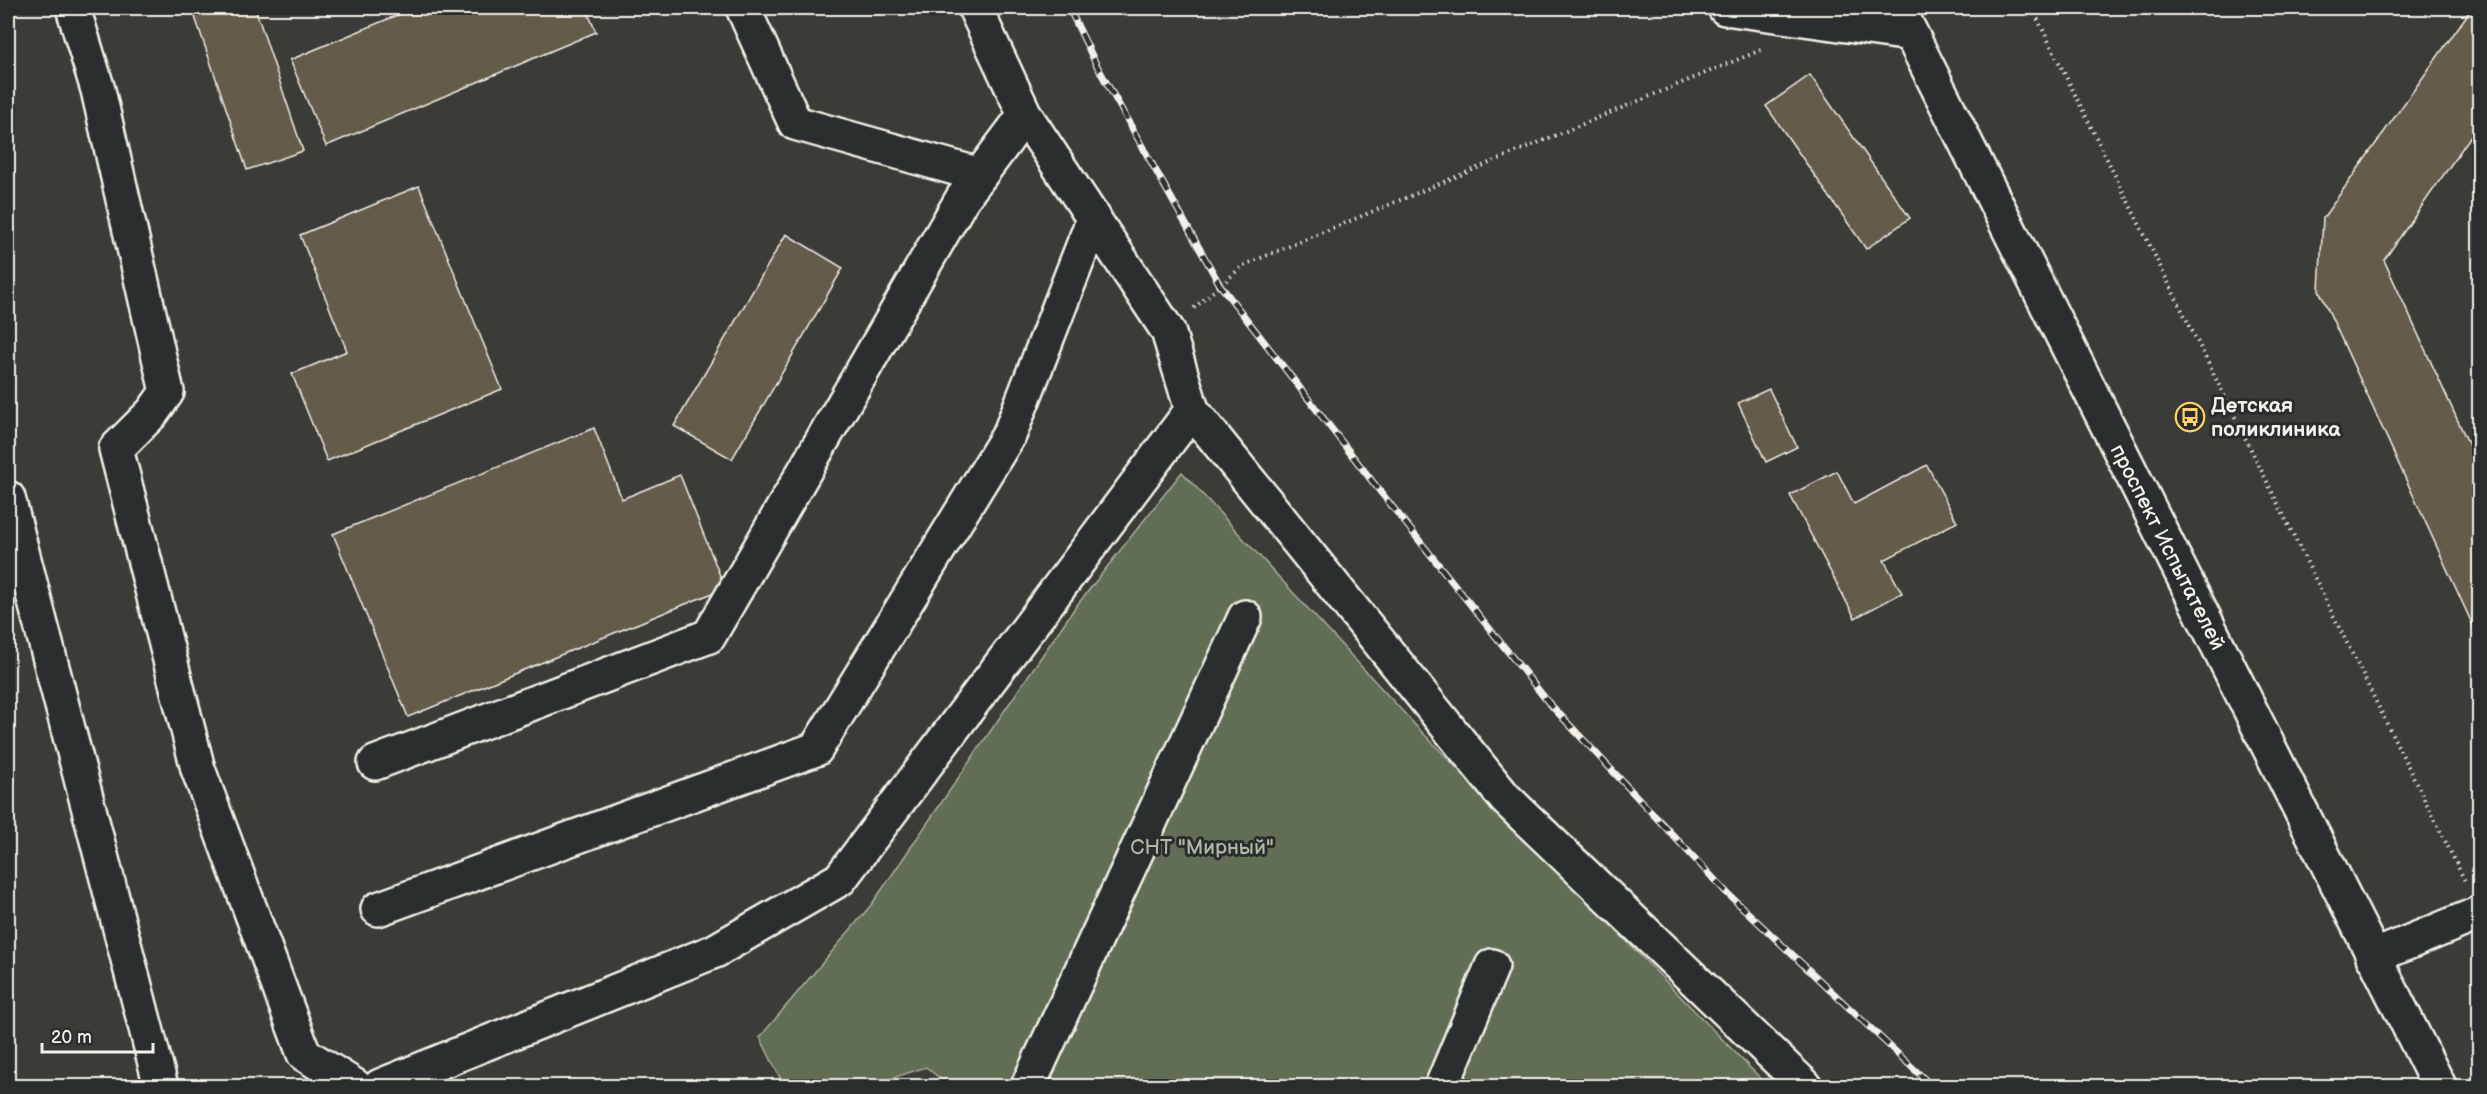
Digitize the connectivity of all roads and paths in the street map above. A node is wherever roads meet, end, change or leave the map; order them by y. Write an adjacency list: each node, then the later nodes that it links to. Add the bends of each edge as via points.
1 (73, 8): 21 (street, via 98,90 167,392 116,449 192,747 304,1054)
2 (743, 8): 9 (street, via 795,123)
3 (975, 8): 8 (street)
4 (1725, 8): 6 (street)
5 (2032, 8): 16 (path)
6 (1904, 21): 18 (street, проспект Испытателей)
7 (1762, 50): 11 (path, via 1244,265)
8 (1025, 115): 9 (street); 10 (street)
9 (980, 175): 15 (street, via 962,199 710,636)
10 (1094, 218): 11 (street); 17 (street, via 1010,433 816,749)
11 (1168, 331): 12 (street)
12 (1192, 410): 22 (street, via 840,879 715,951); 25 (street, via 1505,798)
13 (8, 498): 20 (street)
14 (1245, 617): 23 (street)
15 (375, 763)
16 (2475, 902): 18 (street)
17 (378, 909)
18 (2373, 957): 26 (street, проспект Испытателей)
19 (1492, 966): 24 (street)
20 (161, 1086)
21 (355, 1086)
22 (380, 1086)
23 (1028, 1086)
24 (1442, 1086)
25 (1806, 1086)
26 (2439, 1086)

